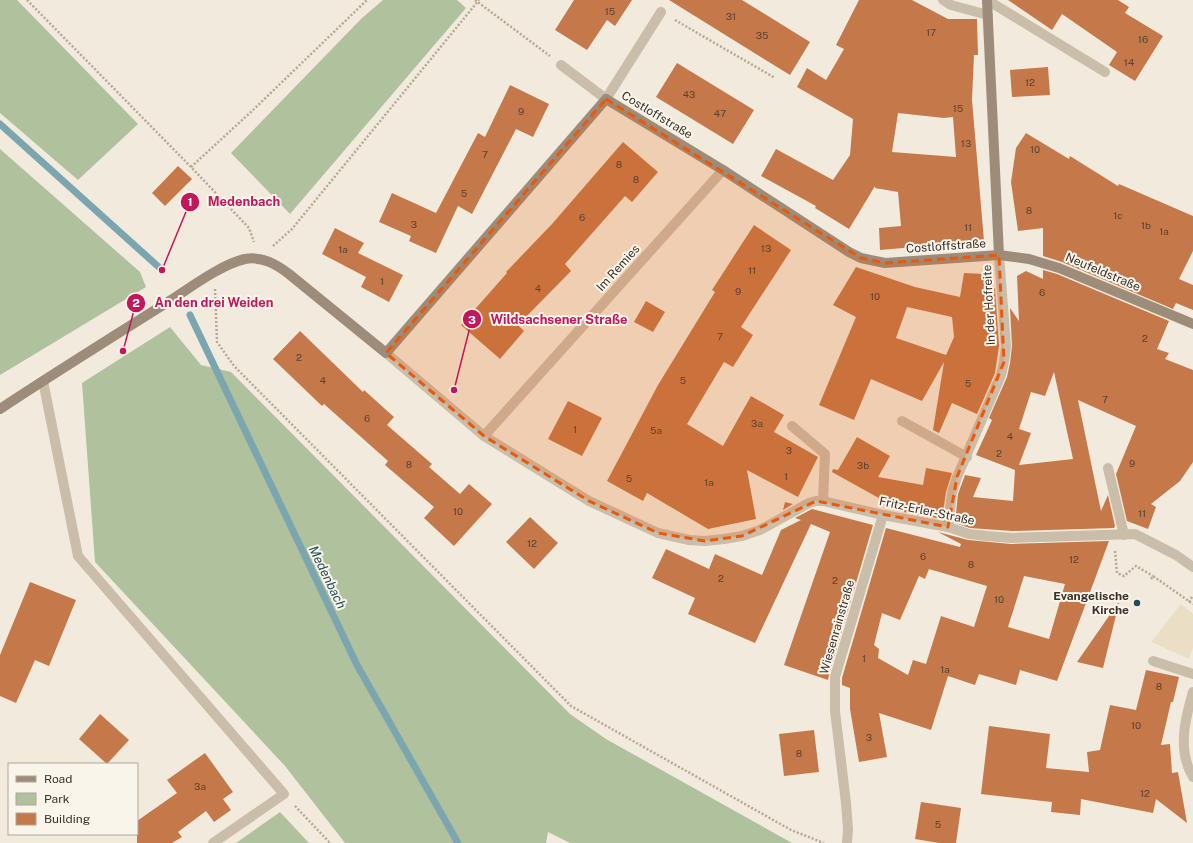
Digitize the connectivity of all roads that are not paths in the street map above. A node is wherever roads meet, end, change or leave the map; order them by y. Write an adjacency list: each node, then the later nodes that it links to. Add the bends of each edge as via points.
1 (943, 0): 4 (street, via 951,5)
2 (987, 0): 4 (main road, In der Hofreite); 6 (street)
3 (661, 12): 7 (street)
4 (988, 15): 9 (main road, In der Hofreite)
5 (561, 65): 7 (street)
6 (1105, 72)
7 (606, 99): 8 (main road, Costloffstraße); 11 (main road, Costloffstraße)
8 (723, 170): 9 (main road, Costloffstraße, via 861,258 885,263); 16 (street, Im Remies)
9 (999, 255): 10 (main road, Neufeldstraße, via 1028,259 1059,268); 17 (street, In der Hofreite, via 1006,346 1004,362)
10 (1193, 324)
11 (386, 353): 12 (main road, via 274,263 259,258 246,259 214,273); 16 (street, Fritz-Erler-Straße)
12 (43, 381): 13 (main road); 28 (street, via 78,556 284,794)
13 (0, 409)
14 (902, 421): 17 (street)
15 (792, 426): 19 (street, via 825,454)
16 (484, 436): 19 (street, Fritz-Erler-Straße, via 589,501 658,533 689,540 724,540 742,536 760,530 809,503)
17 (967, 457): 21 (street, In der Hofreite, via 952,493)
18 (1108, 468): 22 (street)
19 (823, 501): 20 (street, Fritz-Erler-Straße)
20 (883, 516): 21 (street, Fritz-Erler-Straße); 29 (street, Wiesenrainstraße, via 835,677 835,711 846,803)
21 (948, 527): 22 (street, Fritz-Erler-Straße, via 969,534 1012,538)
22 (1124, 535): 23 (street, Fritz-Erler-Straße, via 1135,534 1176,555)
23 (1193, 567)
24 (1153, 661): 25 (street)
25 (1193, 674)
26 (1193, 692): 27 (street, via 1184,738 1186,759)
27 (1193, 777)
28 (213, 843)
29 (847, 843)

